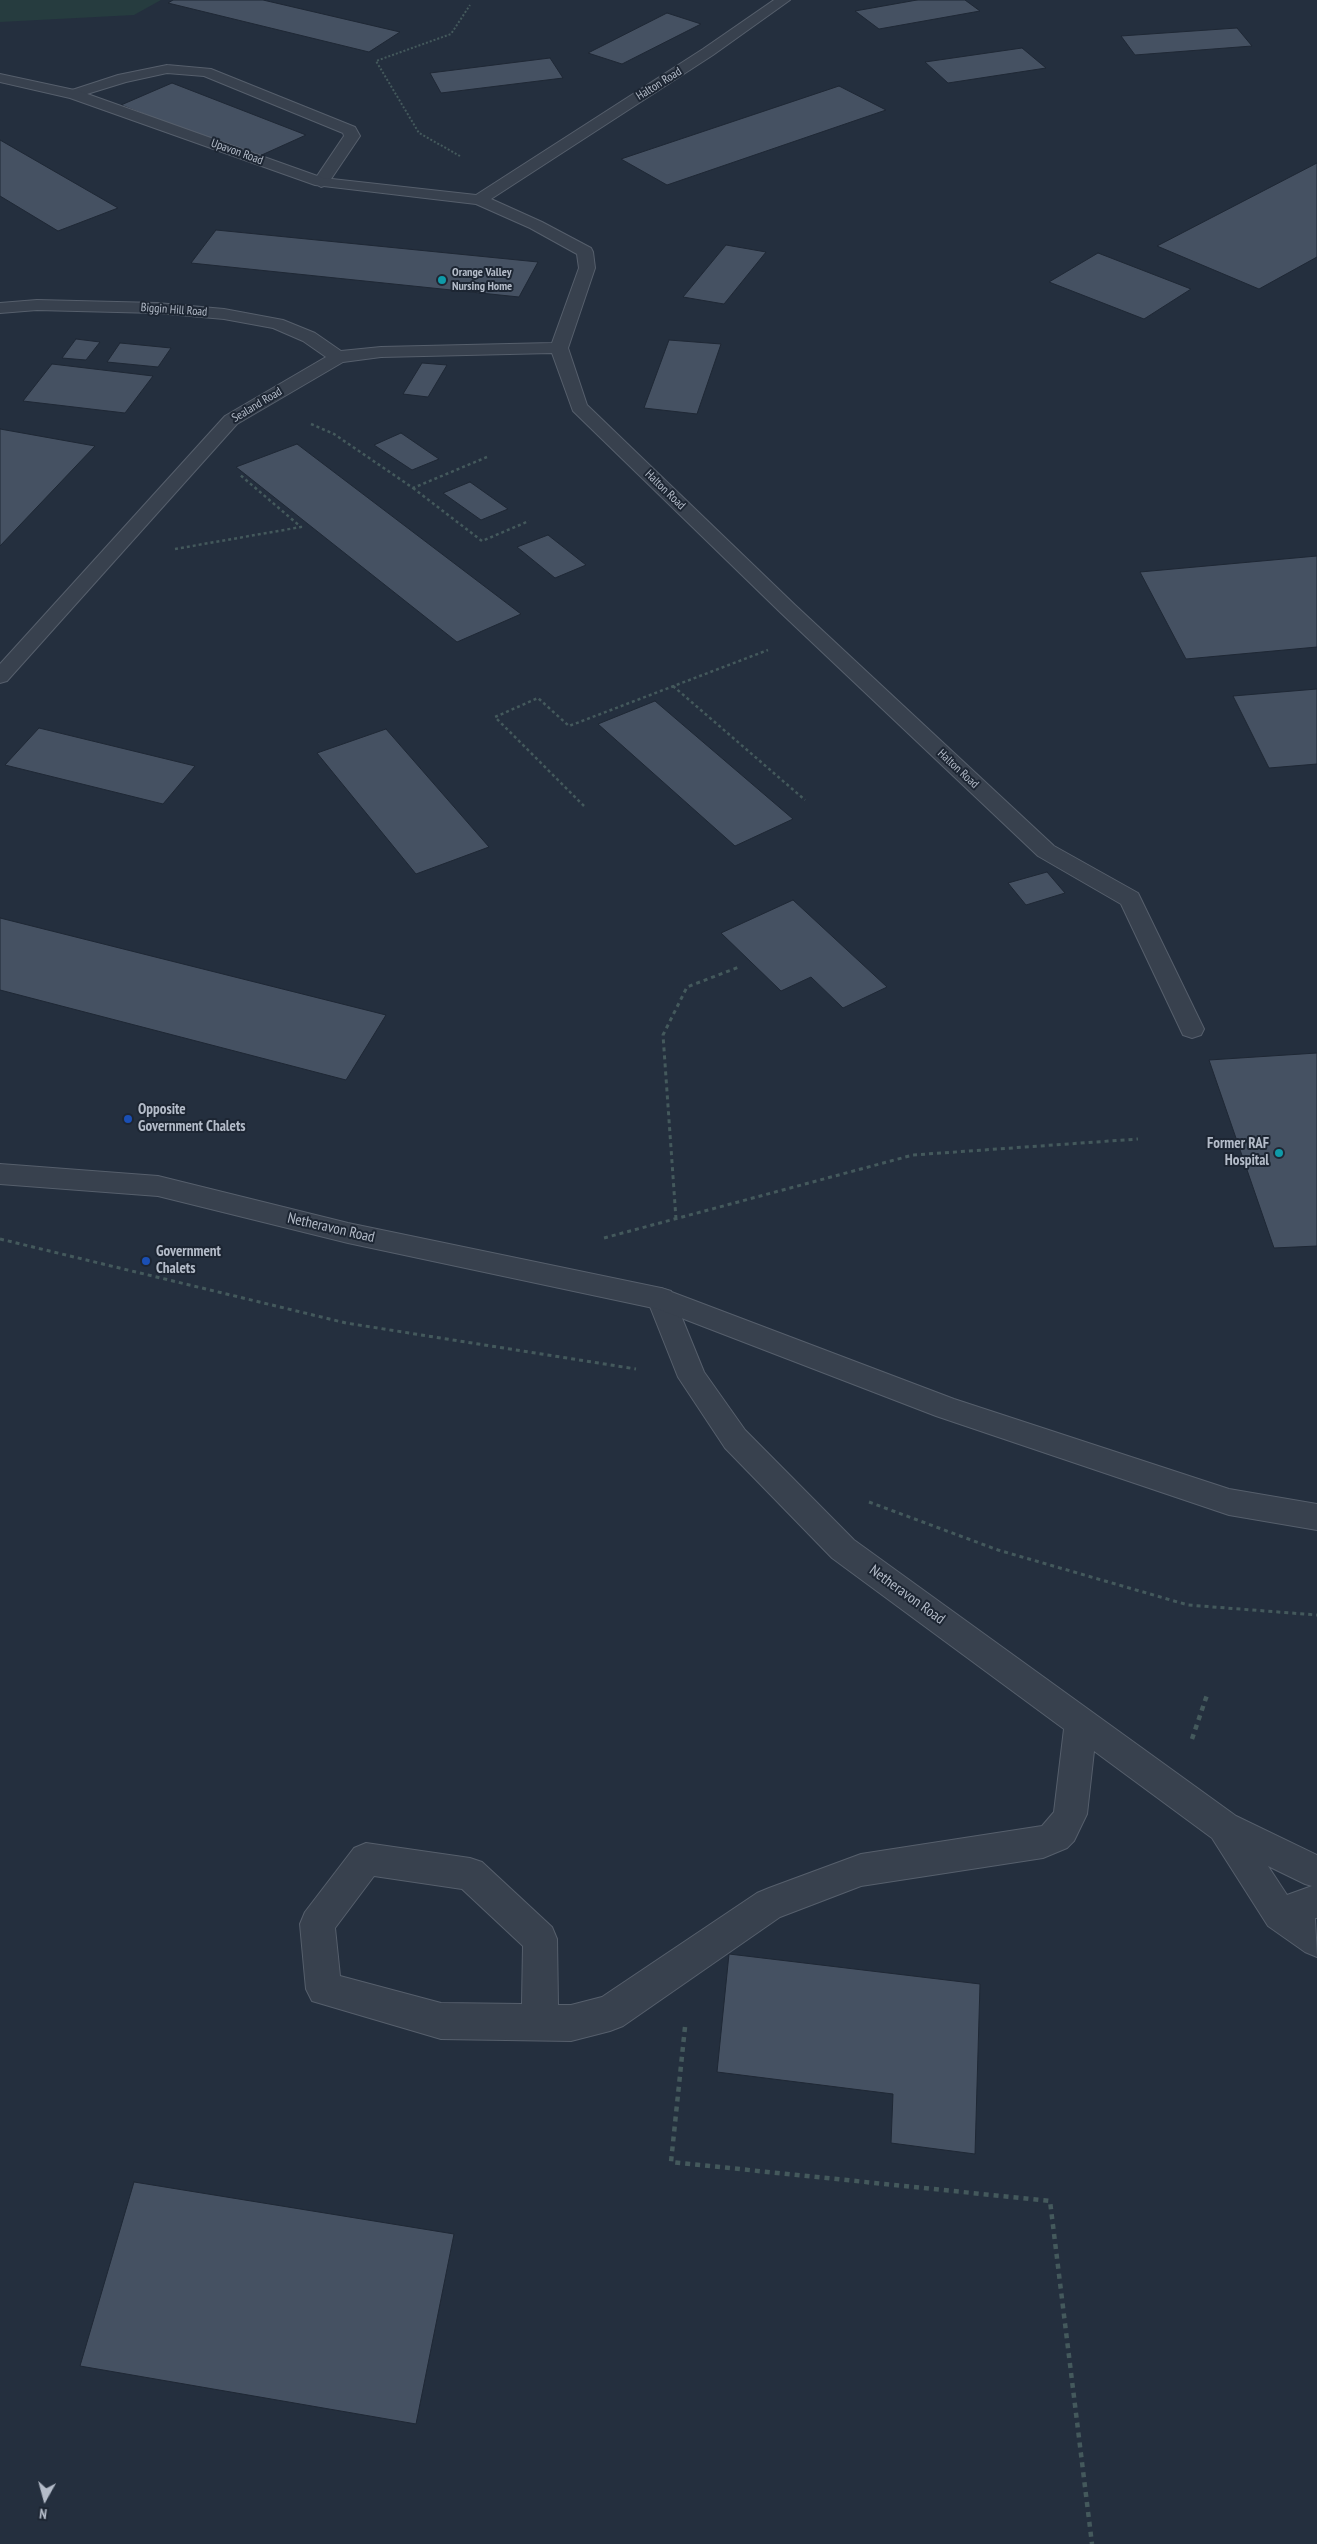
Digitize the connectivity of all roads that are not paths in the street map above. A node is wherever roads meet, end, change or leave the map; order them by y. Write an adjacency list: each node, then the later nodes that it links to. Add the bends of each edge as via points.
1 (783, 0): 5 (street, Halton Road)
2 (0, 78): 3 (street, Upavon Road)
3 (74, 94): 4 (street, Upavon Road); 4 (street, via 123,78 167,70 206,72 350,130 352,136)
4 (321, 182): 5 (street, Upavon Road)
5 (479, 200): 7 (street, via 536,225 585,252 587,268)
6 (0, 308): 8 (street, Biggin Hill Road, via 37,304 224,314 277,324 309,337)
7 (559, 348): 8 (street, Sealand Road, via 381,352); 10 (street, Halton Road, via 579,406 813,632 1046,851 1130,899)
8 (338, 357): 9 (street, Sealand Road, via 231,420)
9 (0, 676)
10 (1192, 1029)
11 (0, 1174): 12 (street, Netheravon Road, via 158,1186 348,1233)
12 (661, 1299): 13 (street, Netheravon Road, via 946,1408 1200,1493 1229,1502); 14 (street, Netheravon Road, via 692,1377 736,1439 843,1549)
13 (1317, 1517)
14 (1081, 1722): 15 (street, Netheravon Road); 20 (street, via 1070,1814 1055,1837 1043,1842 861,1870 769,1905 610,2014 571,2023)
15 (1224, 1827): 16 (street, Netheravon Road); 18 (street, Netheravon Road)
16 (1317, 1872)
17 (1317, 1901): 18 (street)
18 (1280, 1914): 19 (street, Netheravon Road)
19 (1317, 1940)
20 (540, 2022): 20 (street, via 441,2021 324,1989 317,1924 366,1859 470,1874 540,1939)

